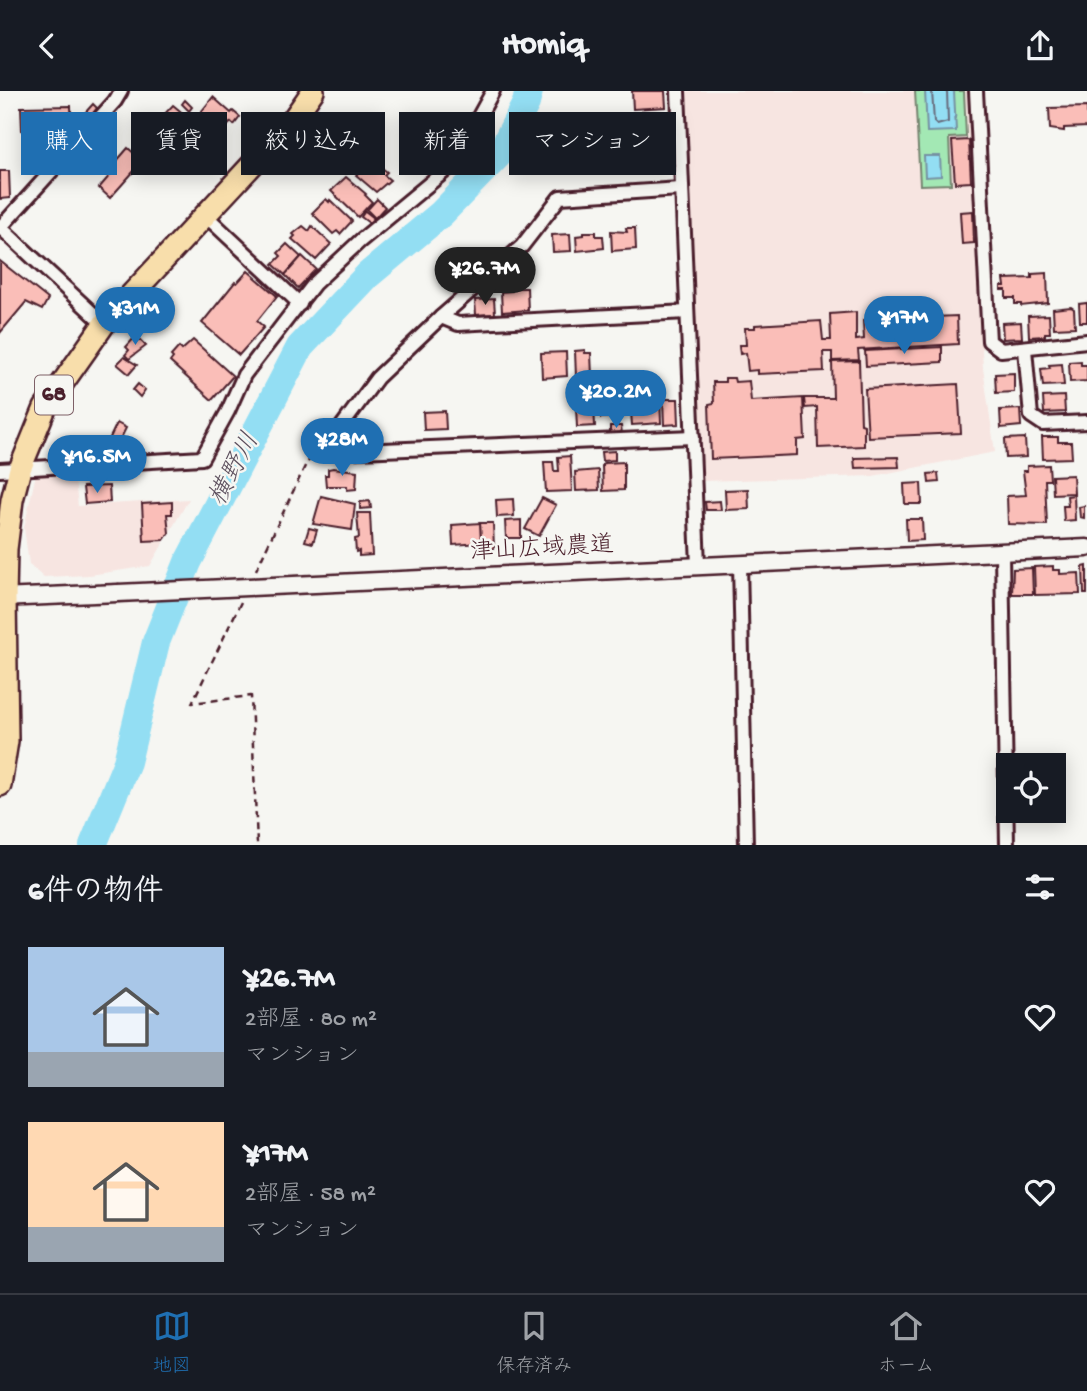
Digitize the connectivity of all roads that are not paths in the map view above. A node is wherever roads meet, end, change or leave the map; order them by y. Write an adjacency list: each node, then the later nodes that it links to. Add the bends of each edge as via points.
1 (121, 91): 8 (street)
2 (313, 91): 7 (main road, 68, via 290,124)
3 (493, 91): 9 (street, via 452,165 360,240)
4 (678, 91): 6 (street)
5 (976, 91): 14 (street, via 989,341 1002,350)
6 (680, 189): 10 (street); 11 (street, via 560,197 522,246)
7 (204, 213): 9 (street); 12 (main road, 68)
8 (0, 227): 12 (street)
9 (300, 304): 17 (street, via 244,375 202,458)
10 (687, 312): 11 (street, via 458,324); 16 (street)
11 (441, 317): 16 (street, via 377,378 340,430 336,452)
12 (104, 324): 17 (main road, 68, via 45,408)
13 (1087, 341): 14 (street)
14 (1025, 349): 15 (street, via 1031,416 1043,424)
15 (1087, 422)
16 (693, 437): 21 (street)
17 (10, 469): 22 (main road, 68, via 12,500)
18 (1087, 548): 19 (street, 津山広域農道)
19 (1002, 553): 20 (street, 津山広域農道); 25 (street)
20 (740, 563): 21 (street, 津山広域農道); 24 (street)
21 (698, 565): 22 (street, 津山広域農道, bridge)
22 (2, 598): 23 (main road, 68, via 7,741)
23 (0, 785)
24 (746, 845)
25 (1007, 845)

